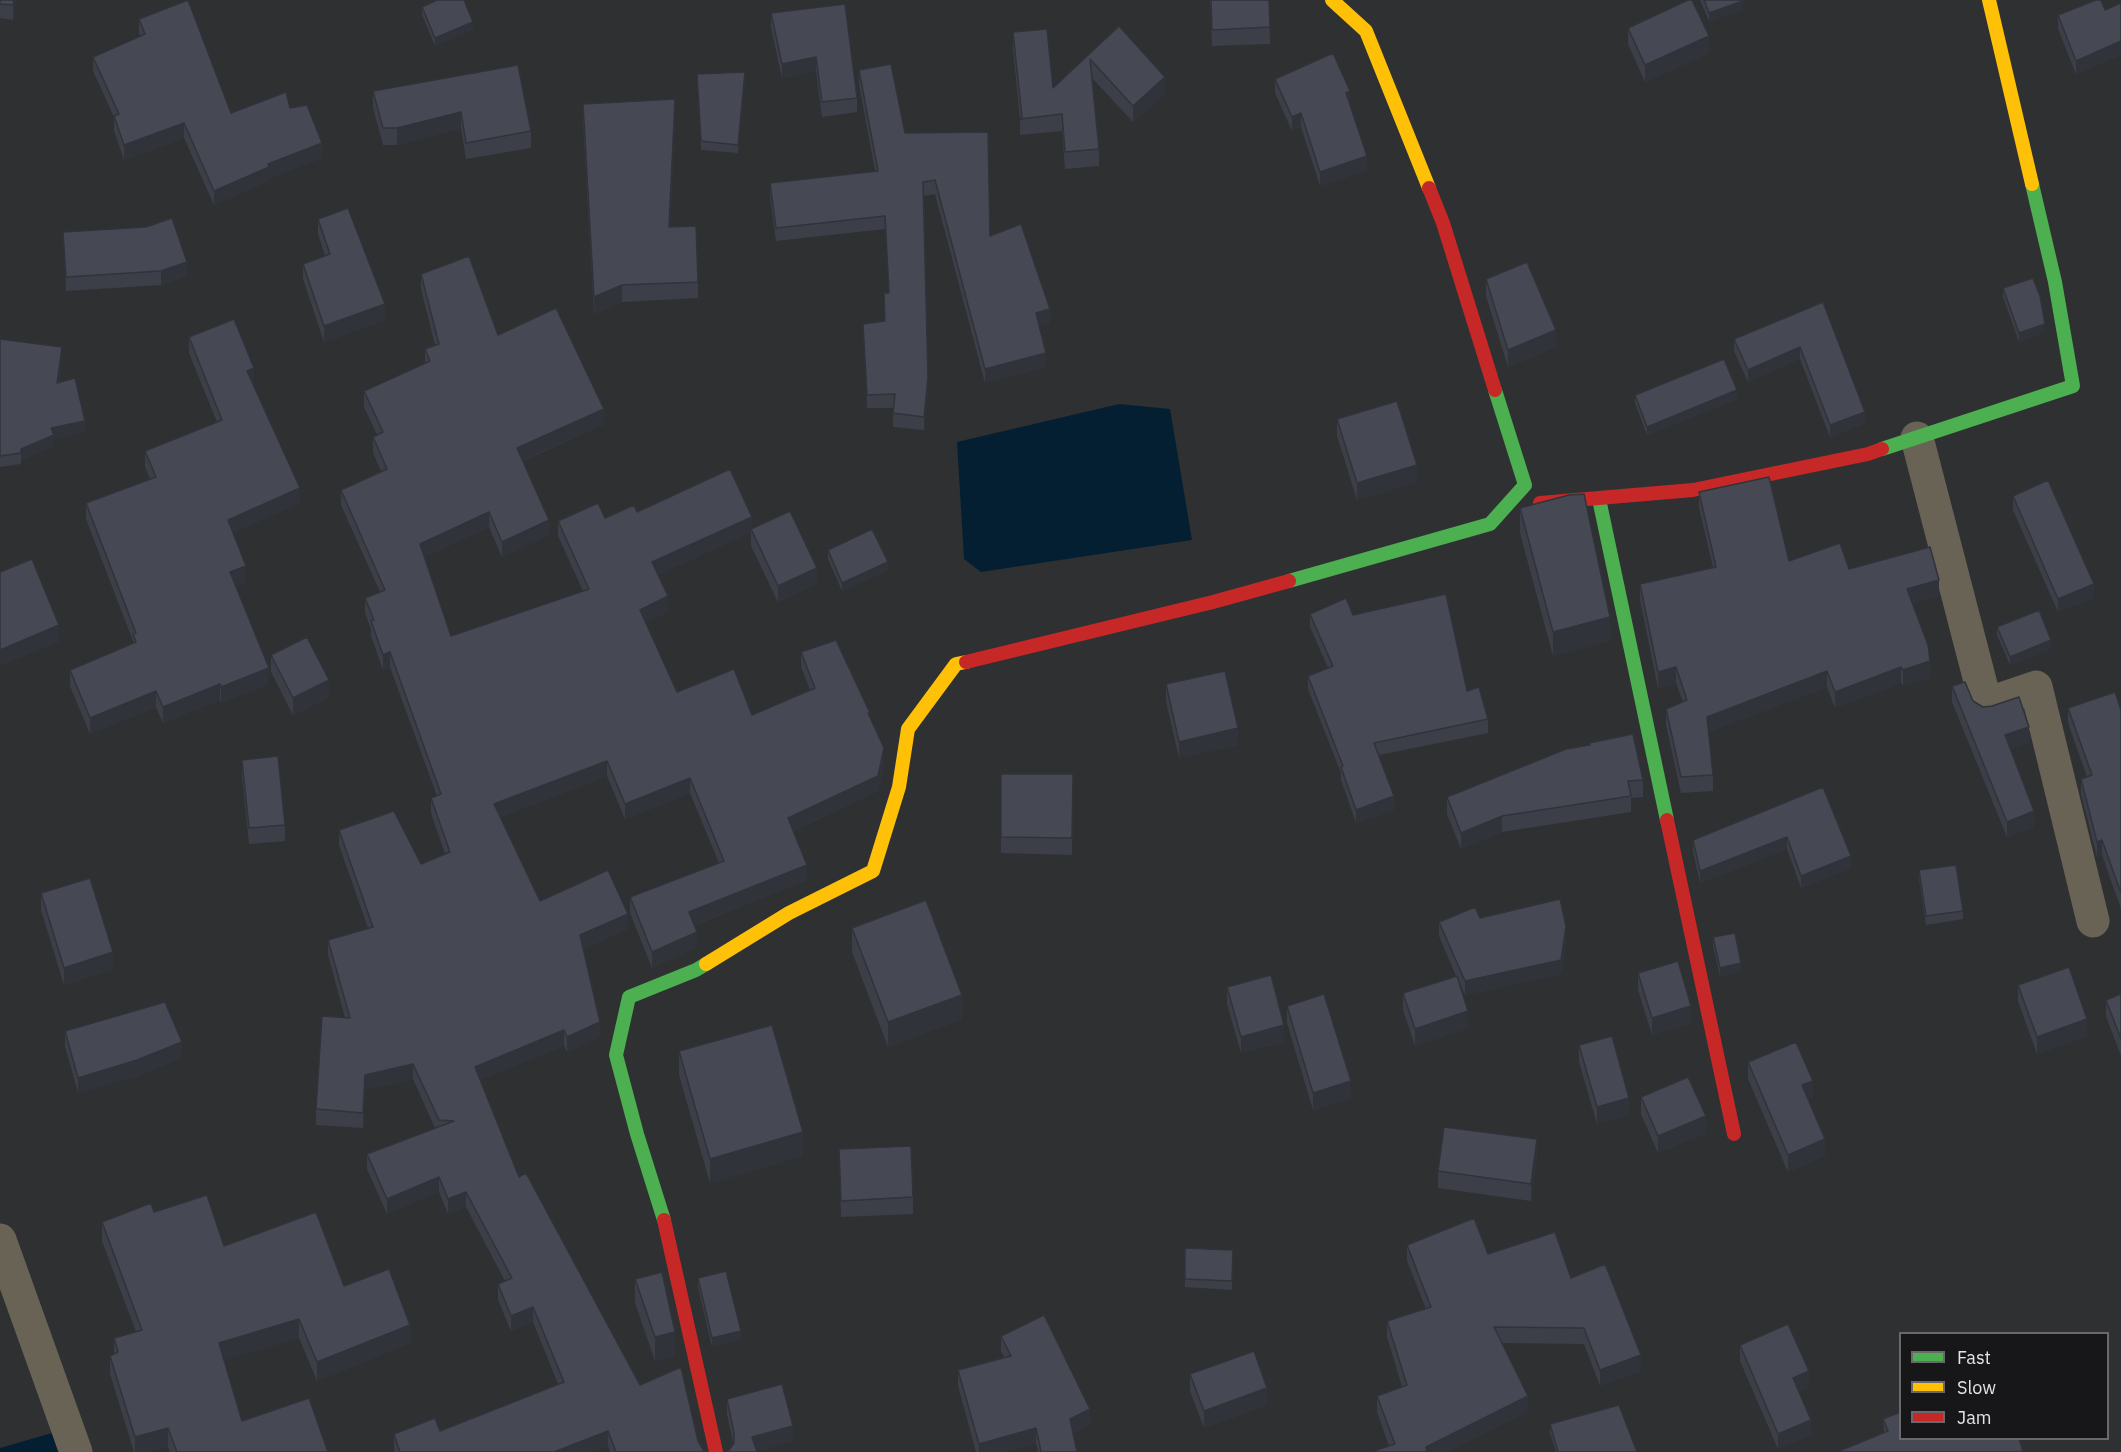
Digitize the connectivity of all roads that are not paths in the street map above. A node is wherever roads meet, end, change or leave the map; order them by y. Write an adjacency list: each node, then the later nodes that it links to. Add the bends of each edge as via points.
1 (1332, 0): 5 (street, via 1366,31 1443,223 1525,486)
2 (1989, 0): 3 (street, via 2055,282 2073,386)
3 (1917, 438): 4 (street, via 1868,454 1693,490); 6 (street, via 1986,705 2036,687)
4 (1599, 499): 5 (street); 7 (street)
5 (1506, 506): 10 (street, via 1490,524 1479,528 1213,602 956,664 908,729 899,787 873,871 789,913 696,970 629,997 616,1055 664,1221)
6 (2092, 921)
7 (1734, 1134)
8 (0, 1240): 9 (street)
9 (76, 1452)
10 (716, 1452)

